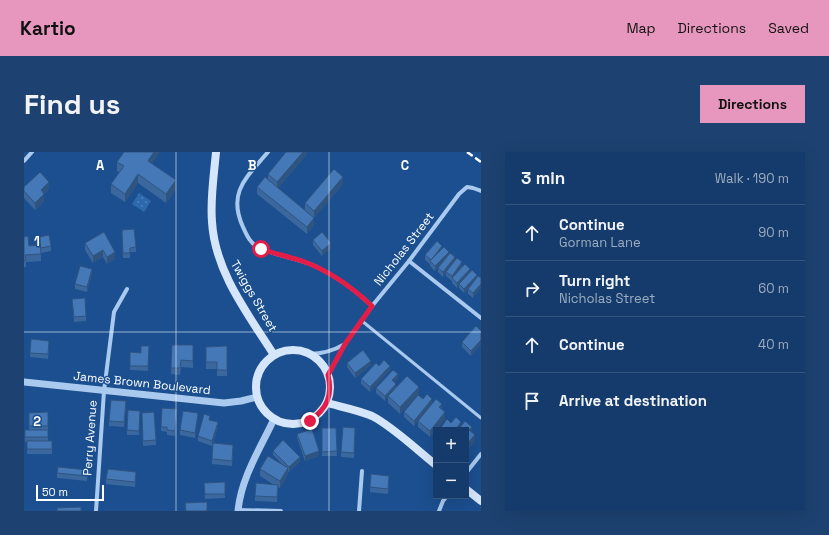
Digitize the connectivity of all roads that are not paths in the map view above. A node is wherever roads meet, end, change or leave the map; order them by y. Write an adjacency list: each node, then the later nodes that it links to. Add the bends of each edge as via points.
1 (32, 152): 4 (street)
2 (216, 152): 13 (main road, Twiggs Street, via 212,207 216,249 231,286)
3 (268, 152): 8 (street, via 250,173 236,199 238,217 252,244 331,274)
4 (24, 161)
5 (481, 191): 6 (street, Nicholas Street, via 467,187 459,194)
6 (409, 261): 8 (street, Nicholas Street); 9 (street)
7 (127, 289): 16 (street, Perry Avenue, via 114,312)
8 (372, 306): 10 (street, Nicholas Street)
9 (481, 318)
10 (362, 321): 11 (street, Nicholas Street); 19 (lane)
11 (345, 344): 12 (street, Nicholas Street, via 326,353); 14 (street, Nicholas Street)
12 (309, 354): 13 (main road, via 291,350); 14 (main road, via 324,366)
13 (274, 355): 17 (main road, via 259,373)
14 (328, 375): 18 (main road, via 330,394)
15 (24, 382): 16 (street, James Brown Boulevard)
16 (104, 391): 17 (street, James Brown Boulevard, via 224,403 241,402); 28 (street, Perry Avenue)
17 (257, 397): 20 (main road, via 267,414)
18 (327, 403): 20 (main road, via 310,421 286,424); 22 (main road, via 374,417)
19 (481, 418)
20 (274, 419): 29 (street, via 247,475)
21 (481, 454): 23 (street)
22 (433, 463)
23 (469, 469)
24 (362, 471): 31 (street)
25 (469, 491): 27 (main road)
26 (445, 499): 32 (street)
27 (481, 501)
28 (96, 511)
29 (238, 511): 30 (street)
30 (281, 511)
31 (359, 511)
32 (439, 511)

